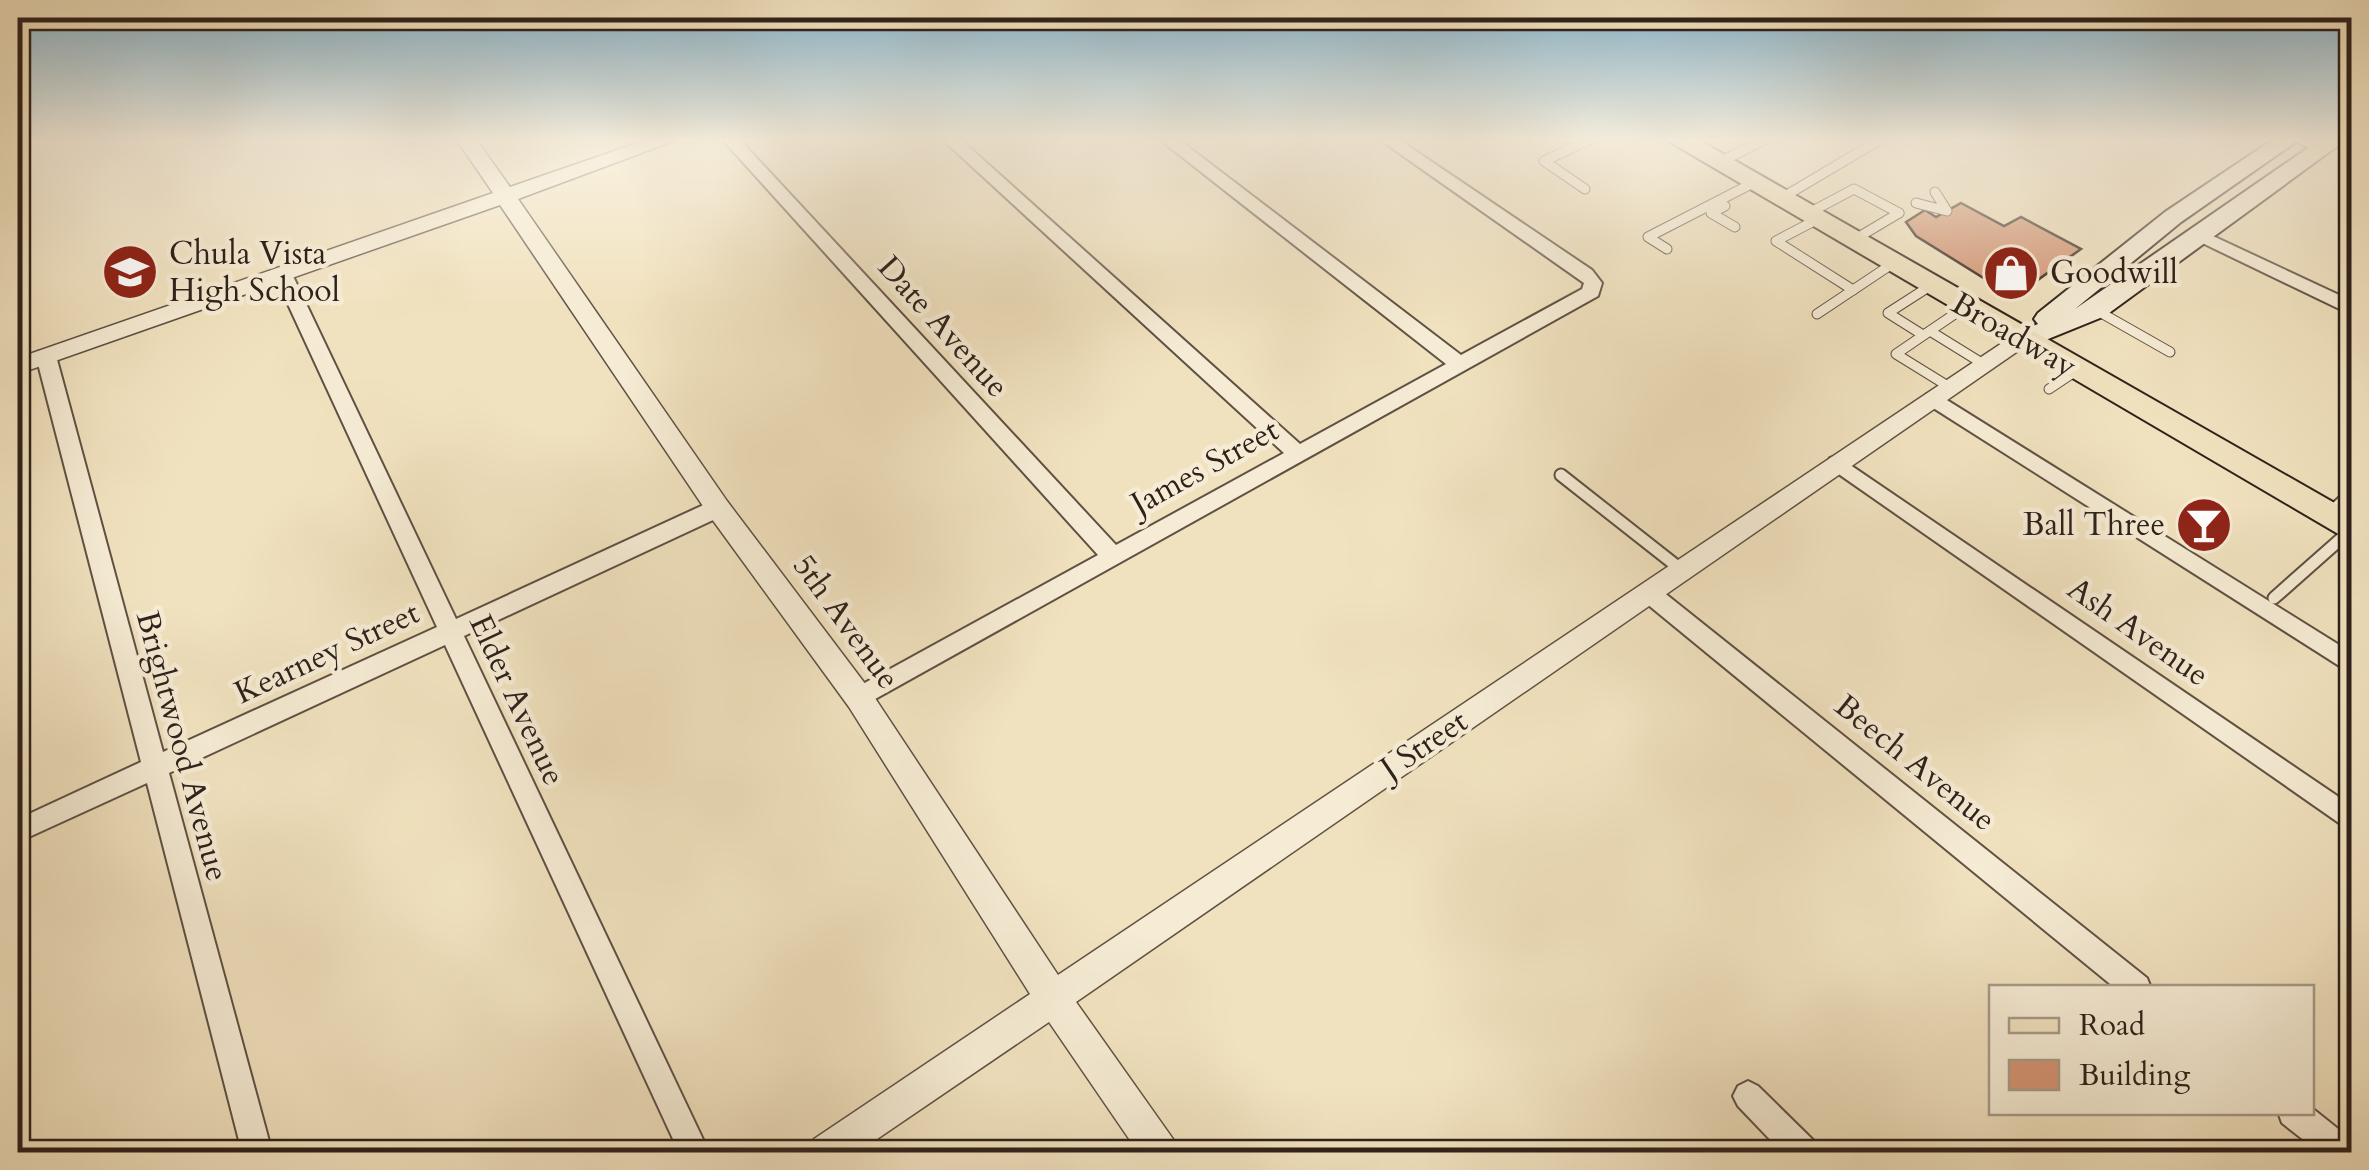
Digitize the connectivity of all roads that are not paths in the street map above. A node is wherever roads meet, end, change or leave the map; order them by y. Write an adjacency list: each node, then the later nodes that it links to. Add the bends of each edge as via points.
1 (513, 194): 14 (street)
2 (780, 194): 44 (street, Date Avenue)
3 (1010, 194): 39 (street)
4 (1239, 194): 34 (street)
5 (1467, 194): 34 (street, James Street, via 1586,274 1593,288)
6 (1753, 194): 20 (lane, via 1648,236)
7 (1754, 194): 17 (lane, via 1711,213)
8 (1772, 194): 16 (main road, Broadway)
9 (1846, 194): 16 (lane)
10 (1864, 194): 19 (lane, via 1899,213)
11 (1936, 194): 15 (lane, via 1947,211)
12 (2208, 194): 30 (main road, J Street)
13 (2259, 194): 18 (main road, J Street)
14 (506, 196): 22 (street); 42 (street, 5th Avenue)
15 (1916, 203)
16 (1811, 217): 19 (main road, Broadway); 24 (lane, via 1776,242)
17 (1735, 227)
18 (2200, 235): 26 (street); 27 (main road, J Street)
19 (1852, 240): 21 (main road, Broadway)
20 (1666, 249)
21 (1892, 264): 23 (main road, Broadway); 24 (lane)
22 (282, 274): 32 (street); 48 (street, Elder Avenue)
23 (1930, 286): 25 (main road, Broadway); 29 (lane, via 1888,313)
24 (1853, 290): 28 (lane)
25 (1965, 307): 29 (lane); 30 (main road, Broadway)
26 (2352, 309)
27 (2096, 310): 30 (main road, J Street); 31 (lane)
28 (1817, 314)
29 (1926, 333): 33 (lane); 38 (lane, via 1896,354)
30 (2022, 340): 33 (street, J Street); 36 (main road, Broadway)
31 (2170, 352)
32 (46, 356): 35 (street); 51 (street, Brightwood Avenue)
33 (1985, 364): 38 (street, J Street)
34 (1460, 365): 39 (street, James Street)
35 (18, 366)
36 (2076, 371): 37 (lane); 43 (main road, Broadway)
37 (2048, 389)
38 (1942, 394): 40 (street, J Street); 49 (street)
39 (1296, 453): 44 (street, James Street)
40 (1837, 463): 45 (street, J Street); 52 (street, Ash Avenue)
41 (1561, 475): 45 (lane)
42 (718, 508): 48 (street, Kearney Street); 50 (street, 5th Avenue)
43 (2346, 516): 47 (lane)
44 (1112, 556): 50 (street, James Street)
45 (1683, 571): 46 (street, J Street)
46 (1649, 593): 54 (street, Beech Avenue); 55 (street, J Street)
47 (2274, 598)
48 (450, 633): 51 (street, Kearney Street); 59 (street, Elder Avenue)
49 (2352, 665)
50 (859, 698): 55 (street, 5th Avenue)
51 (154, 769): 53 (street, Kearney Street); 58 (street, Brightwood Avenue)
52 (2352, 821)
53 (18, 831)
54 (2133, 985)
55 (1052, 997): 60 (street, J Street); 61 (street, 5th Avenue)
56 (1748, 1096): 62 (street)
57 (2296, 1115): 63 (street)
58 (257, 1152)
59 (694, 1152)
60 (827, 1152)
61 (1160, 1152)
62 (1803, 1152)
63 (2342, 1152)

